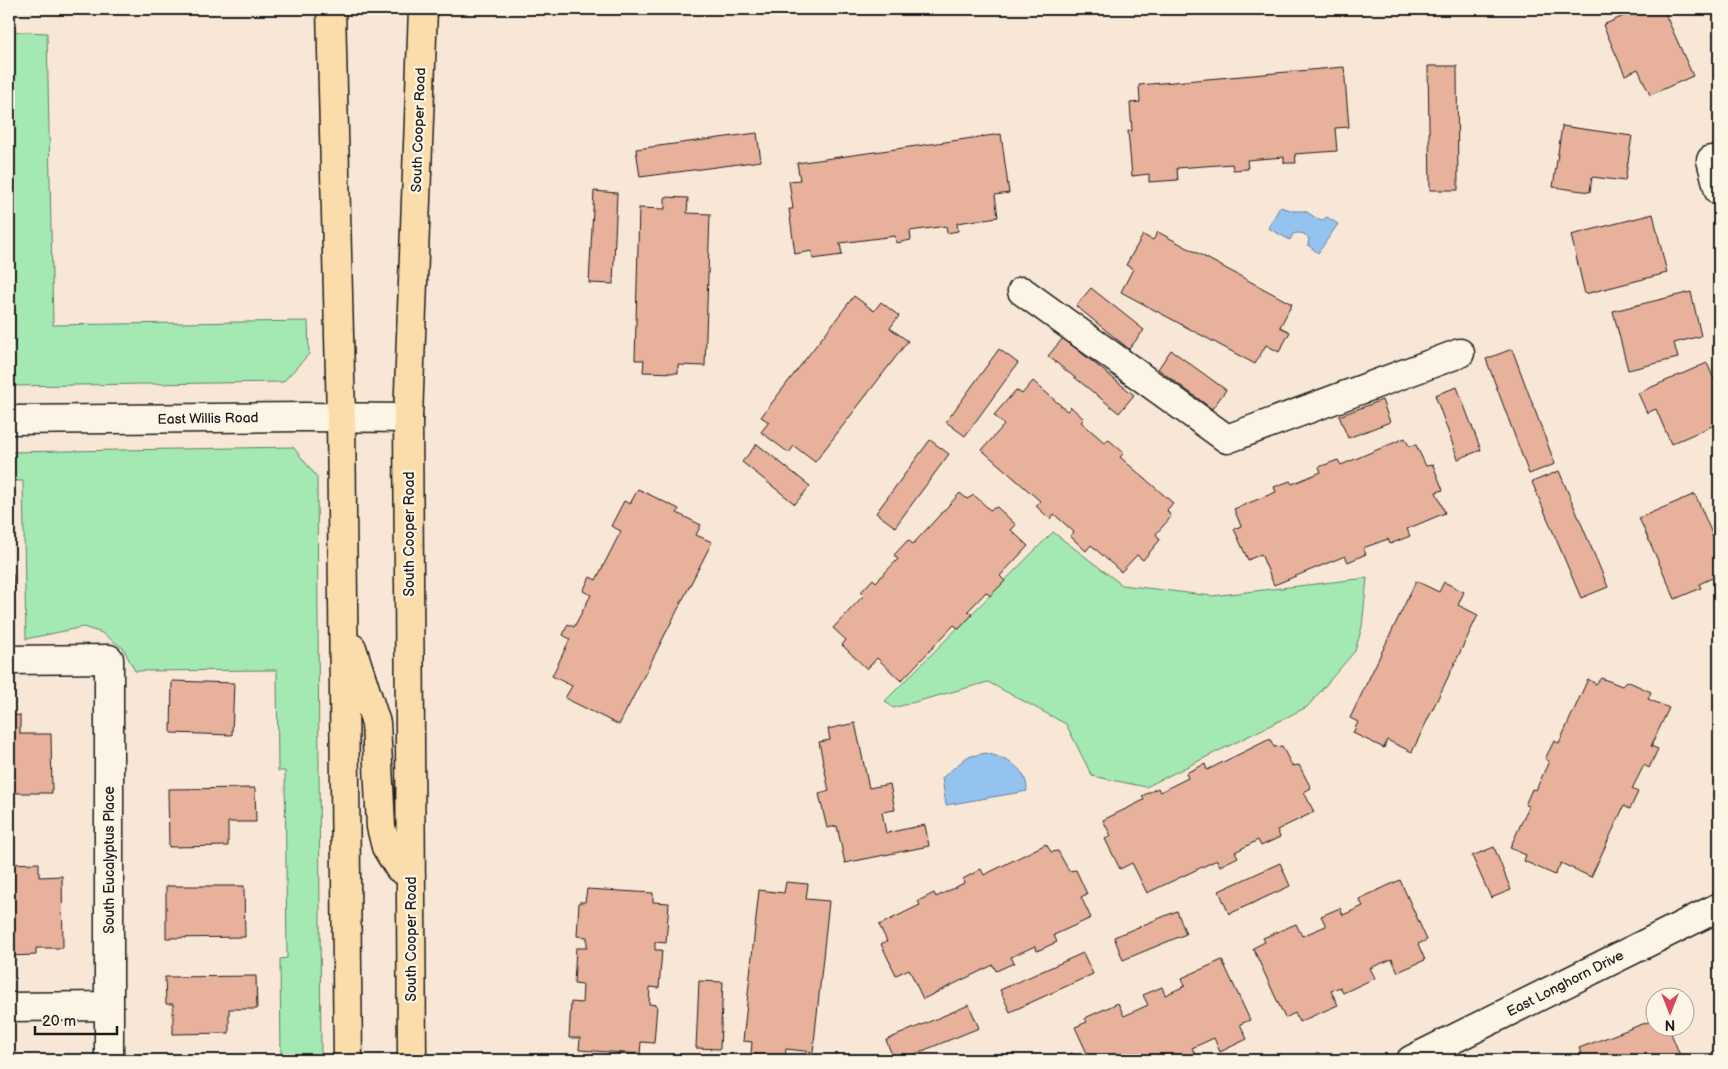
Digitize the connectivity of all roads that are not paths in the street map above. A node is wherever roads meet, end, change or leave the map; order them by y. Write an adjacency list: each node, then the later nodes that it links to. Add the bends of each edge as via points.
1 (331, 9): 7 (main road)
2 (423, 9): 8 (main road, South Cooper Road)
3 (1711, 160): 4 (street)
4 (1719, 191)
5 (1022, 291): 6 (street, via 1227,439)
6 (1460, 353)
7 (341, 417): 8 (street, East Willis Road); 9 (street, East Willis Road); 10 (main road)
8 (408, 418): 12 (main road, South Cooper Road)
9 (9, 420)
10 (343, 621): 12 (main road, via 376,723 381,827 386,847 399,868); 17 (main road)
11 (9, 660): 14 (street, South Eucalyptus Place, via 109,659)
12 (411, 875): 18 (main road, South Cooper Road)
13 (1719, 906): 19 (street, East Longhorn Drive)
14 (108, 1006): 15 (street); 16 (street, South Eucalyptus Place)
15 (9, 1007)
16 (109, 1060)
17 (348, 1060)
18 (412, 1060)
19 (1412, 1060)

